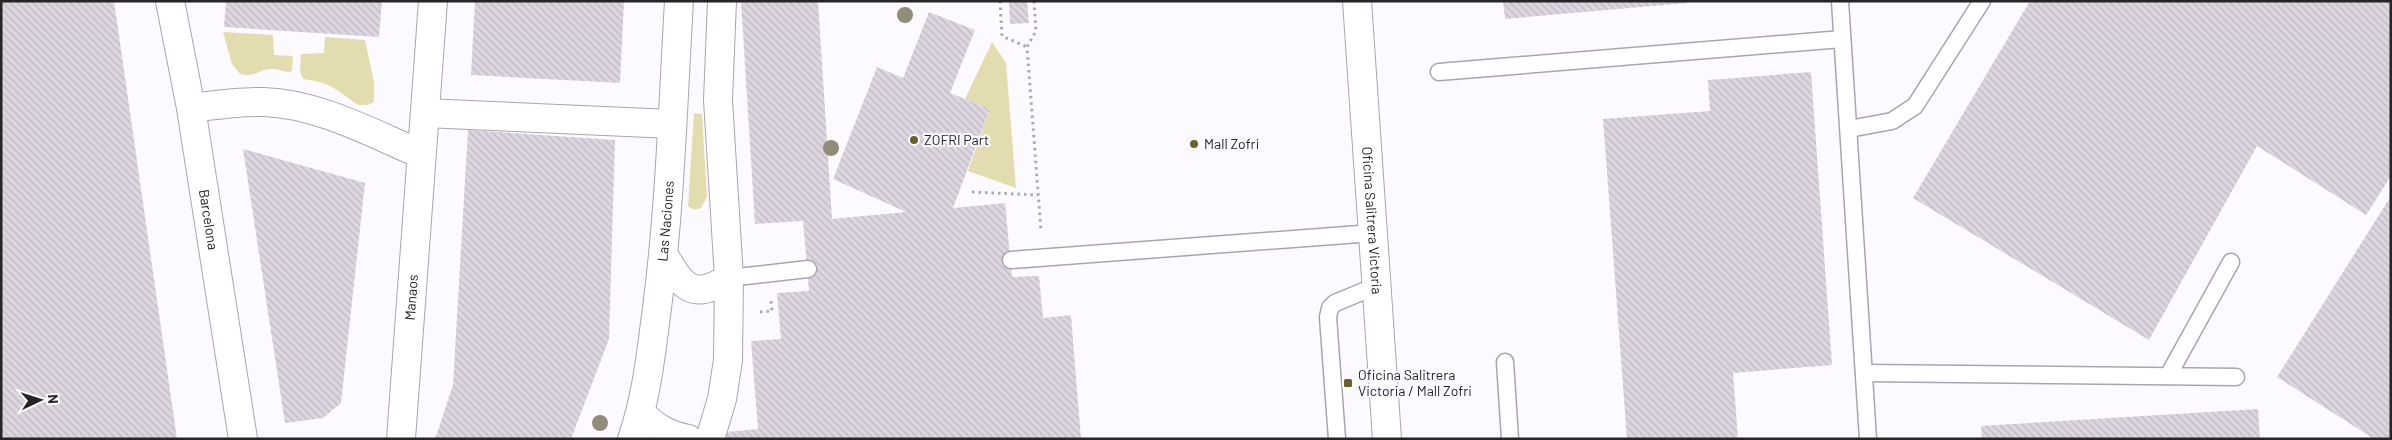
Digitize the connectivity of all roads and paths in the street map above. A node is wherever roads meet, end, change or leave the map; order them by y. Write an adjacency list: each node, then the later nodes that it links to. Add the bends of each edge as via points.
1 (170, 1): 13 (street, Barcelona)
2 (433, 1): 14 (street, Manaos)
3 (679, 1): 15 (street, Las Naciones)
4 (722, 1): 26 (street, via 718,100)
5 (1000, 1): 11 (path, via 1002,36)
6 (1034, 1): 11 (path, via 1036,31)
7 (1357, 1): 20 (street, Oficina Salitrera Victoria)
8 (1840, 1): 10 (lane)
9 (1982, 1): 16 (lane, via 1915,106 1892,120)
10 (1842, 39): 12 (lane); 16 (lane)
11 (1027, 47): 19 (path)
12 (1438, 72)
13 (191, 108): 17 (street, via 263,102 286,104 352,124); 34 (street, Barcelona)
14 (425, 114): 15 (street); 17 (street, Manaos)
15 (672, 124): 22 (street, Las Naciones)
16 (1849, 130): 29 (lane)
17 (421, 154): 35 (street, Manaos)
18 (972, 192): 19 (path)
19 (1038, 195): 21 (path)
20 (1372, 233): 23 (lane); 27 (street, Oficina Salitrera Victoria)
21 (1042, 235)
22 (664, 255): 26 (street, via 685,286 701,291); 32 (street, Las Naciones)
23 (1010, 260)
24 (2232, 262): 30 (lane)
25 (808, 269): 26 (lane)
26 (729, 278): 33 (street, via 728,360 722,399)
27 (1376, 286): 37 (lane, via 1330,308); 38 (street, Oficina Salitrera Victoria)
28 (1504, 362): 39 (lane)
29 (1864, 373): 30 (lane); 40 (lane)
30 (2168, 376): 31 (lane)
31 (2236, 377)
32 (641, 413): 33 (street, via 655,427 672,436); 36 (street, Las Naciones)
33 (701, 438)
34 (242, 439)
35 (400, 439)
36 (632, 439)
37 (1337, 439)
38 (1386, 439)
39 (1510, 439)
40 (1868, 439)

